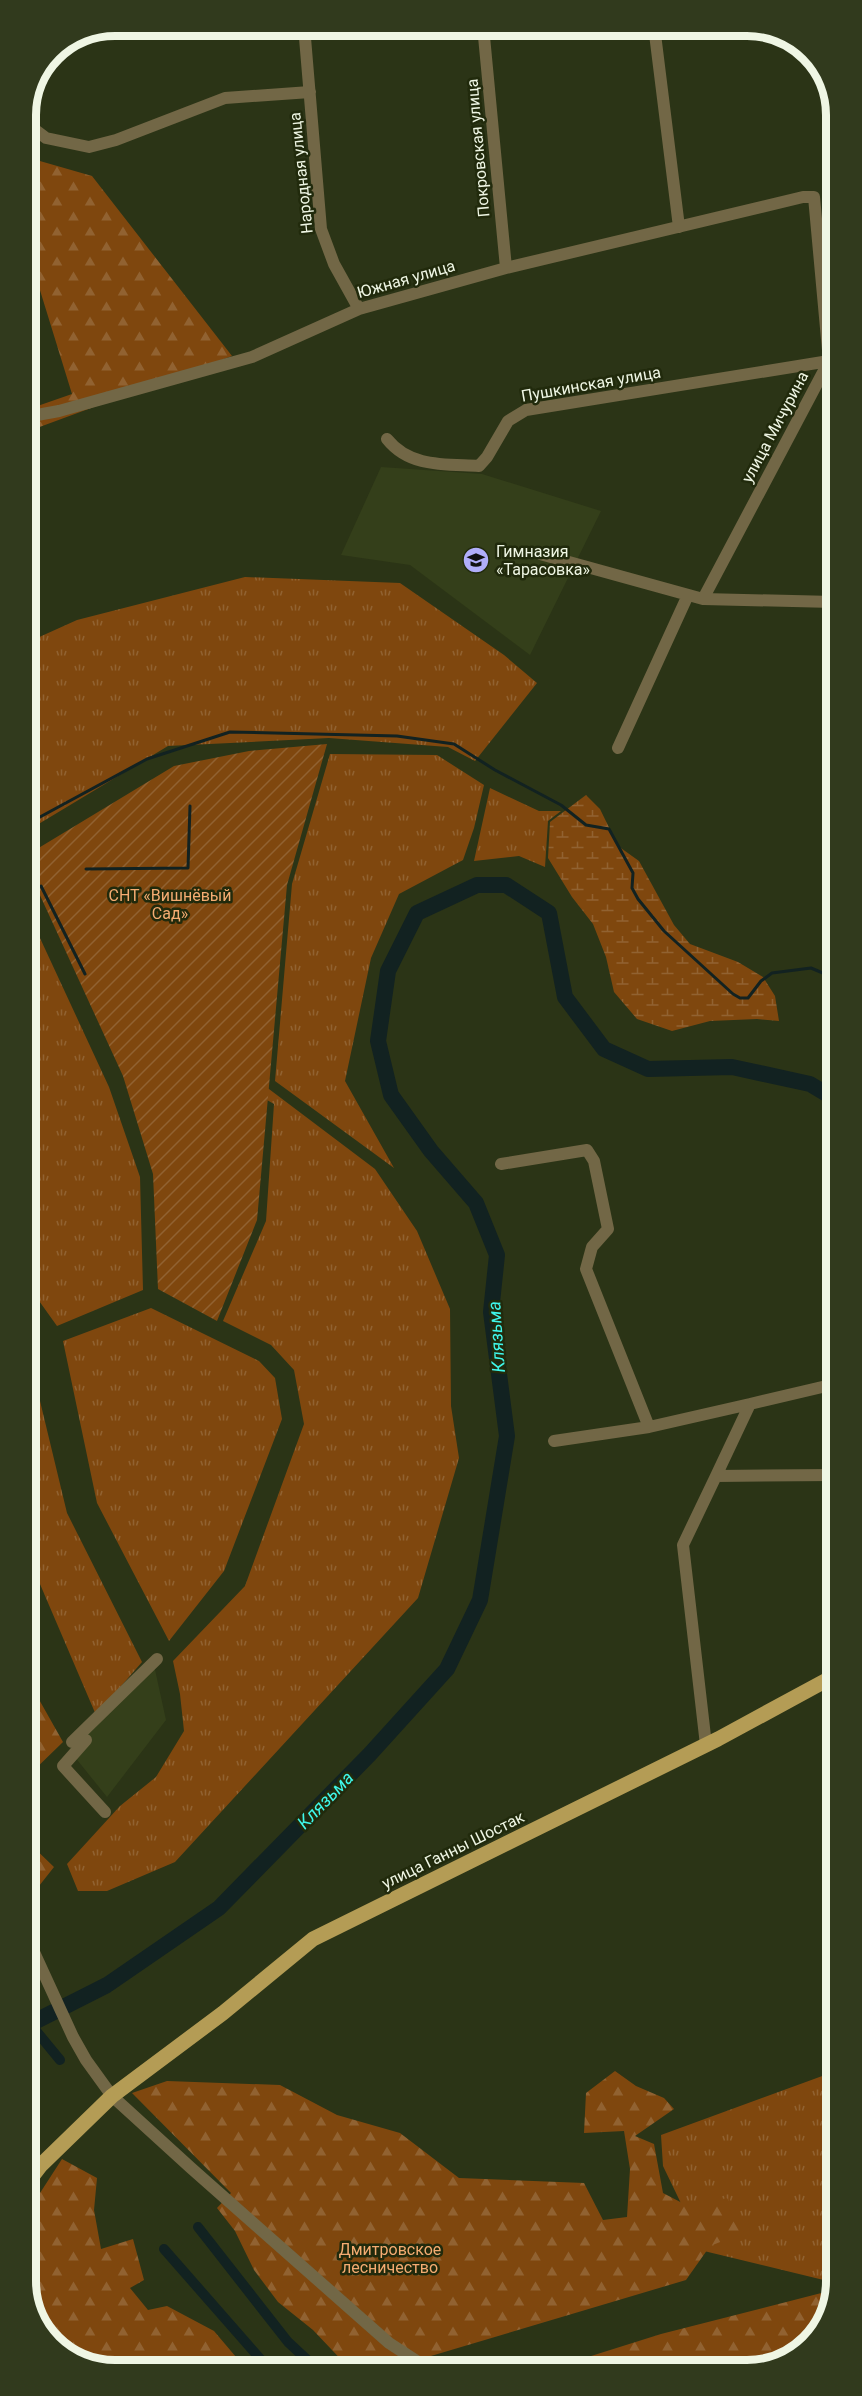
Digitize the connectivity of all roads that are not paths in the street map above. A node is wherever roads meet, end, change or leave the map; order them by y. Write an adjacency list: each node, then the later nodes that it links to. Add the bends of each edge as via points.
1 (305, 36): 4 (street, Народная улица)
2 (484, 36): 8 (street, Покровская улица)
3 (655, 36): 7 (street)
4 (310, 92): 5 (street, via 225,98 89,147 46,138); 9 (street, Народная улица, via 321,229 334,264)
5 (36, 130)
6 (803, 197): 7 (street, Южная улица); 10 (street, улица Мичурина, via 814,197)
7 (679, 227): 8 (street, Южная улица)
8 (506, 268): 9 (street, Южная улица)
9 (359, 309): 13 (street, Южная улица, via 252,357)
10 (826, 313)
11 (826, 363): 14 (street, Пушкинская улица, via 526,410 508,421 479,466 424,462 397,452)
12 (826, 371): 17 (street, улица Мичурина)
13 (36, 415)
14 (387, 439)
15 (540, 554): 16 (street)
16 (688, 595): 17 (street); 19 (street)
17 (703, 599): 18 (street)
18 (826, 602)
19 (618, 748)
20 (501, 1164): 23 (street, via 587,1150 594,1161 608,1229 592,1247 586,1269)
21 (826, 1386): 22 (street)
22 (750, 1404): 23 (street); 26 (street)
23 (649, 1428): 24 (street)
24 (554, 1441)
25 (826, 1475): 26 (street)
26 (716, 1476): 31 (street, via 683,1545)
27 (157, 1659): 30 (street)
28 (826, 1679): 31 (main road, улица Ганны Шостак)
29 (86, 1740): 32 (street, via 63,1766)
30 (72, 1742)
31 (706, 1745): 34 (main road, улица Ганны Шостак, via 313,1939)
32 (105, 1812)
33 (36, 1956): 34 (street, via 73,2037)
34 (112, 2096): 35 (main road, улица Ганны Шостак); 36 (street, via 389,2343)
35 (36, 2172)
36 (415, 2360)

